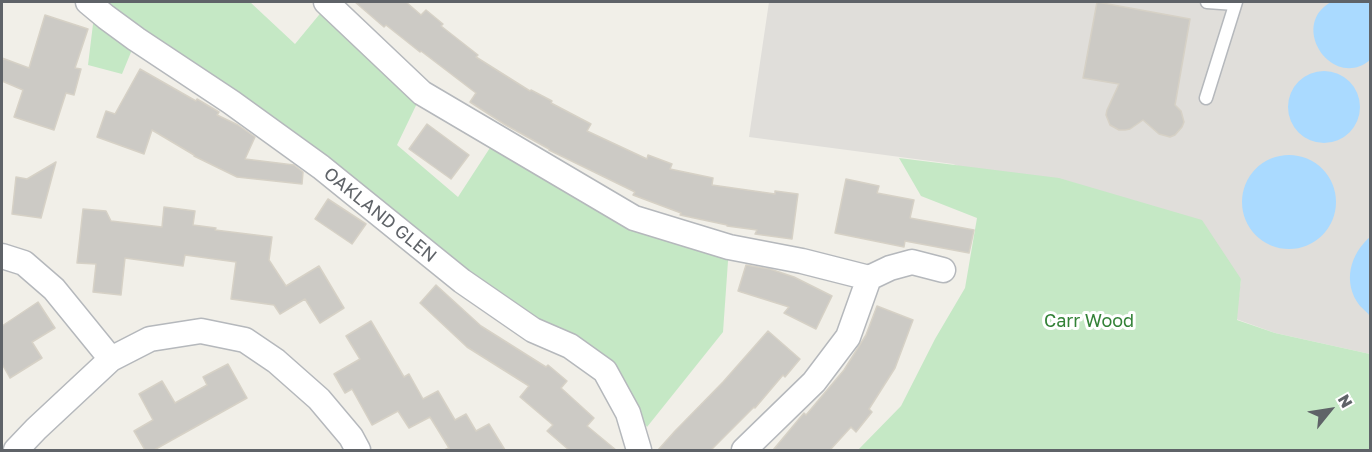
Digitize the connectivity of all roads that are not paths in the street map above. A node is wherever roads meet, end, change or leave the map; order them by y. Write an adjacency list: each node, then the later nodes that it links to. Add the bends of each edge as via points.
1 (88, 2): 12 (street, OAKLAND GLEN, via 321,167 462,281 533,330 570,346 605,371 628,413)
2 (326, 2): 8 (street, via 423,93 634,218 729,247)
3 (1207, 2): 4 (lane)
4 (1236, 3): 5 (lane)
5 (1206, 98)
6 (2, 256): 9 (street, via 24,263 54,289)
7 (943, 270): 8 (street, via 912,262)
8 (869, 278): 13 (street, via 848,337 814,382)
9 (111, 359): 10 (street); 11 (street, via 150,339 201,331 245,340 320,399)
10 (16, 450)
11 (358, 450)
12 (639, 450)
13 (744, 450)

